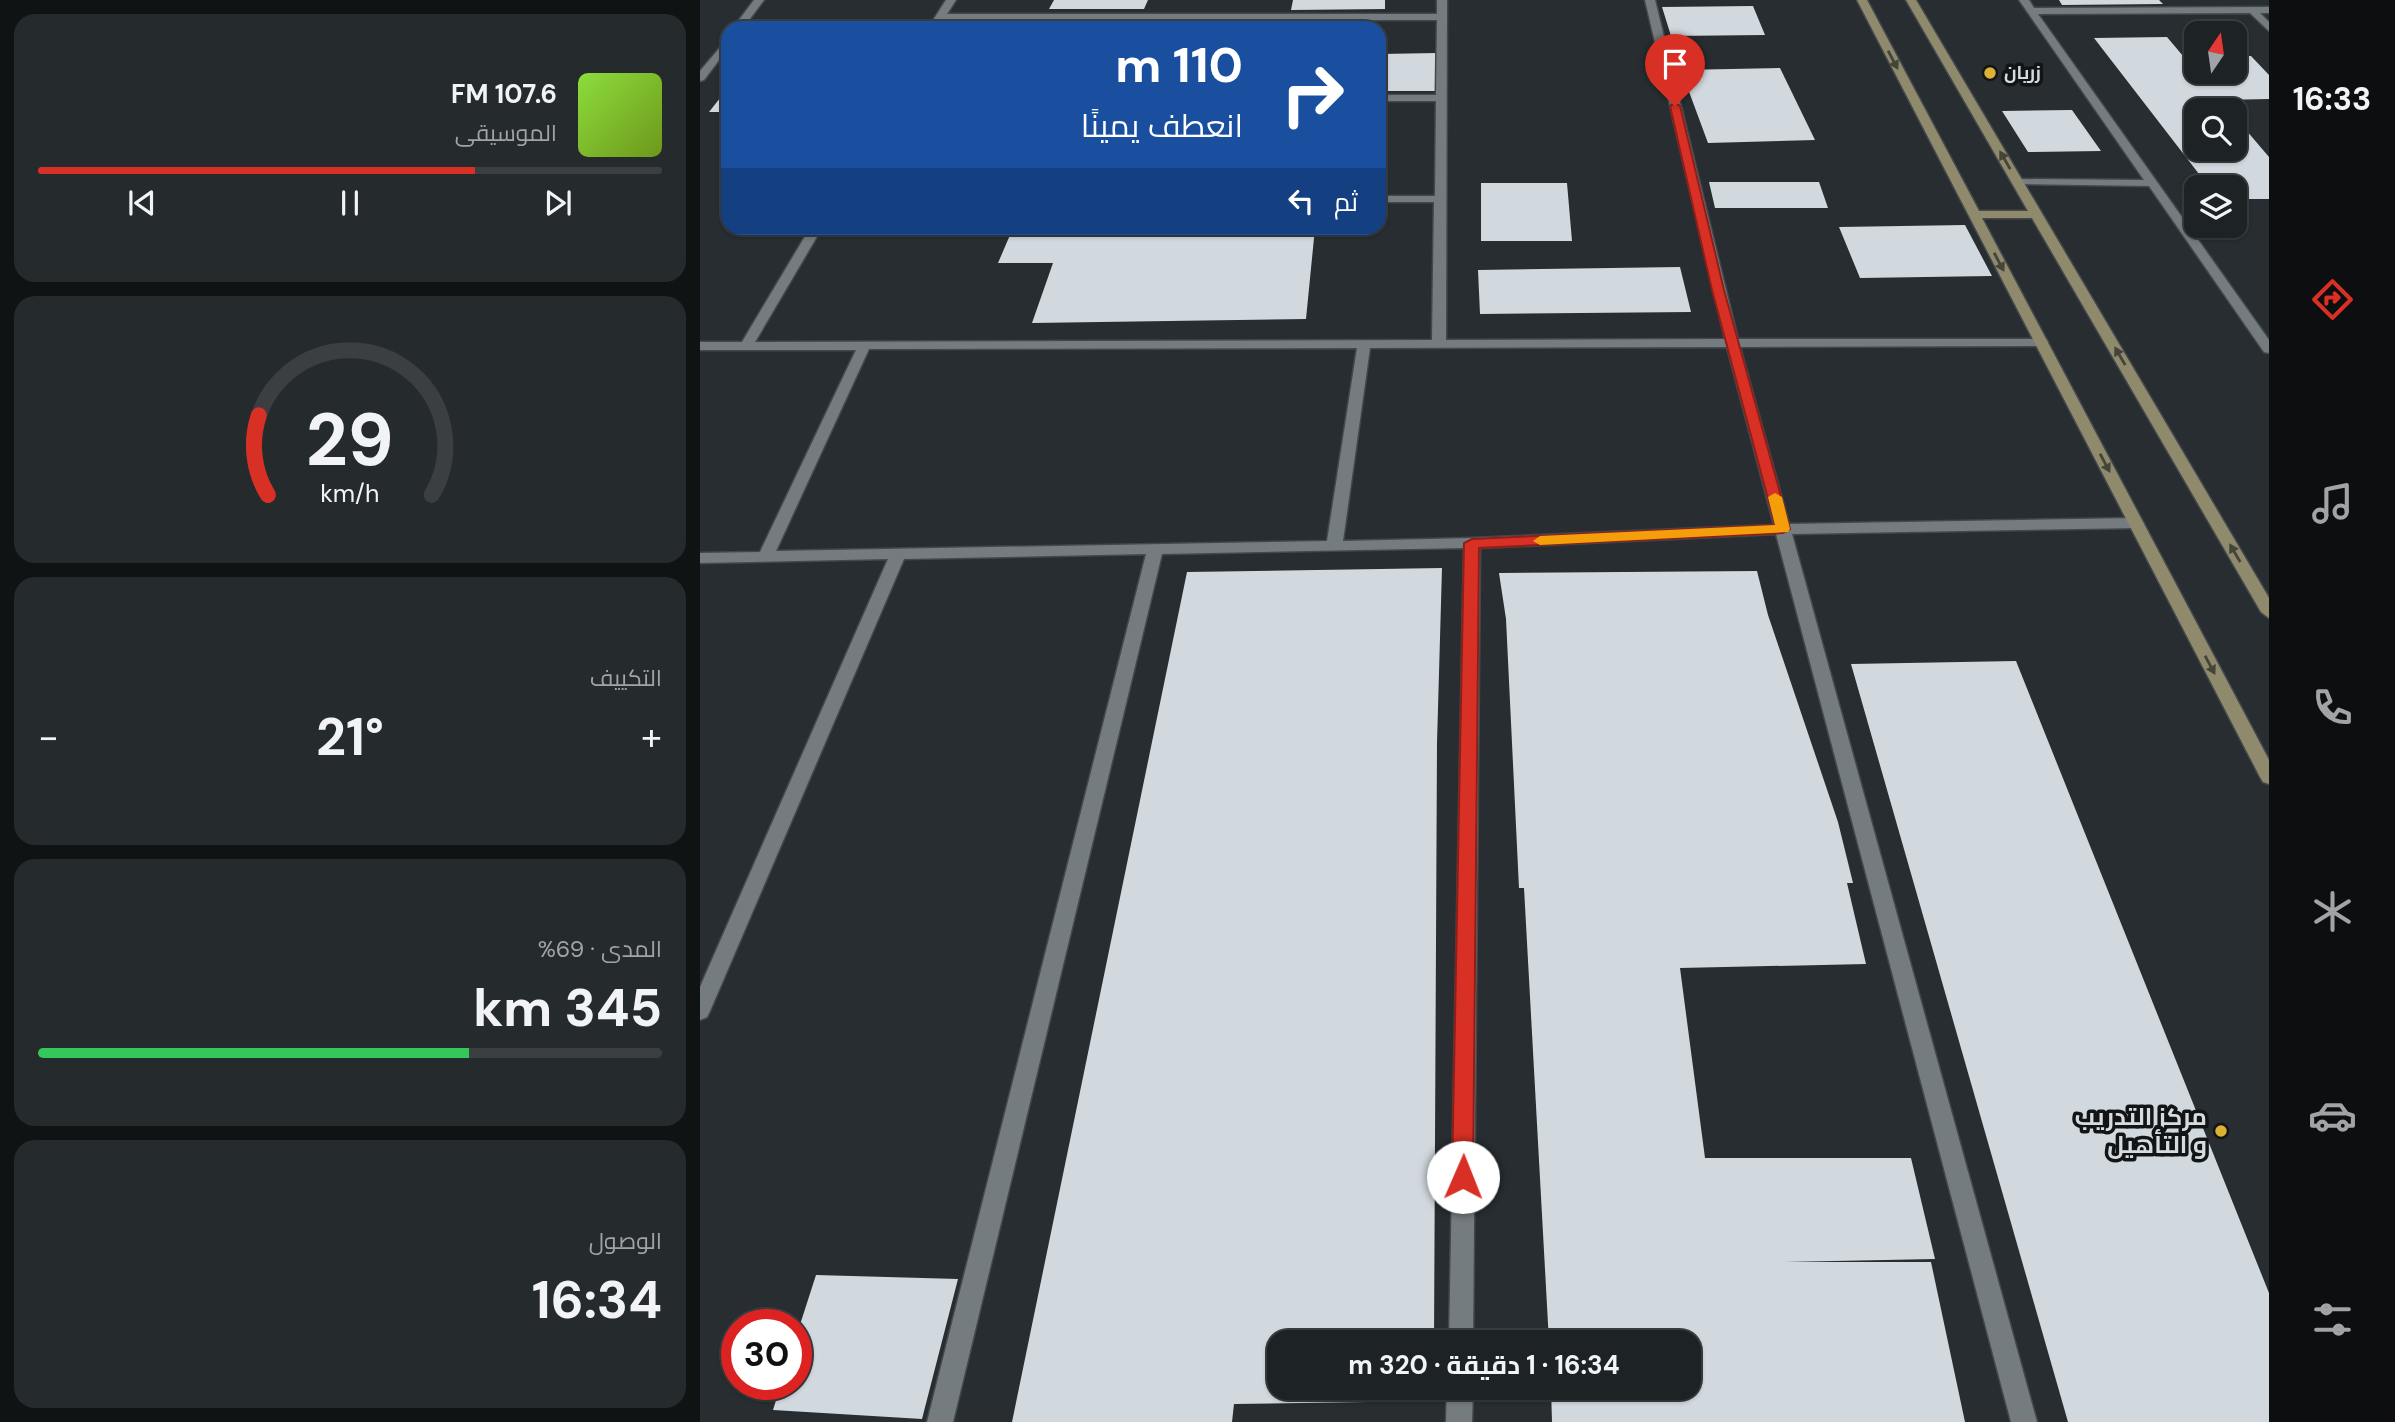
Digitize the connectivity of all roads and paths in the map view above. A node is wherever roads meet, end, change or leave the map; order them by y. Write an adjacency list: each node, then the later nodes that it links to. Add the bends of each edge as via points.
1 (759, 0): 13 (street)
2 (951, 0): 12 (street)
3 (1442, 0): 11 (street)
4 (1650, 0): 28 (street)
5 (1862, 0): 25 (street, one-way to 25)
6 (1911, 0): 20 (street, one-way to 6)
7 (2024, 0): 10 (street)
8 (2252, 10): 9 (street); 10 (street); 15 (street)
9 (2269, 10)
10 (2031, 11): 21 (street)
11 (1442, 17): 12 (street); 19 (street)
12 (940, 18): 14 (street)
13 (743, 21)
14 (938, 21)
15 (2269, 28)
16 (721, 50): 17 (street)
17 (700, 78)
18 (1386, 98): 19 (street)
19 (1441, 98): 22 (street)
20 (2018, 182): 21 (street); 24 (street)
21 (2152, 183): 34 (street)
22 (1440, 198): 23 (street); 30 (street)
23 (1386, 199)
24 (2037, 214): 25 (street); 43 (street, one-way to 24)
25 (1974, 215): 27 (street, one-way to 27)
26 (812, 235): 32 (street)
27 (2041, 342): 28 (street); 35 (street, one-way to 35)
28 (1732, 343): 30 (street); 36 (street)
29 (1364, 344): 30 (street); 33 (street); 38 (street)
30 (1439, 344)
31 (700, 346): 32 (street)
32 (746, 346): 33 (street)
33 (864, 346): 41 (street)
34 (2269, 349)
35 (2136, 523): 36 (street); 44 (street, one-way to 44)
36 (1783, 529): 37 (street); 50 (street)
37 (1472, 543): 38 (street); 46 (street)
38 (1334, 545): 39 (street)
39 (1155, 549): 40 (street); 48 (street)
40 (899, 553): 41 (street); 45 (street)
41 (766, 556): 42 (street)
42 (700, 558)
43 (2269, 612)
44 (2269, 777)
45 (700, 1011)
46 (1461, 1330)
47 (1460, 1400): 49 (street)
48 (940, 1422)
49 (1460, 1422)
50 (2024, 1422)

